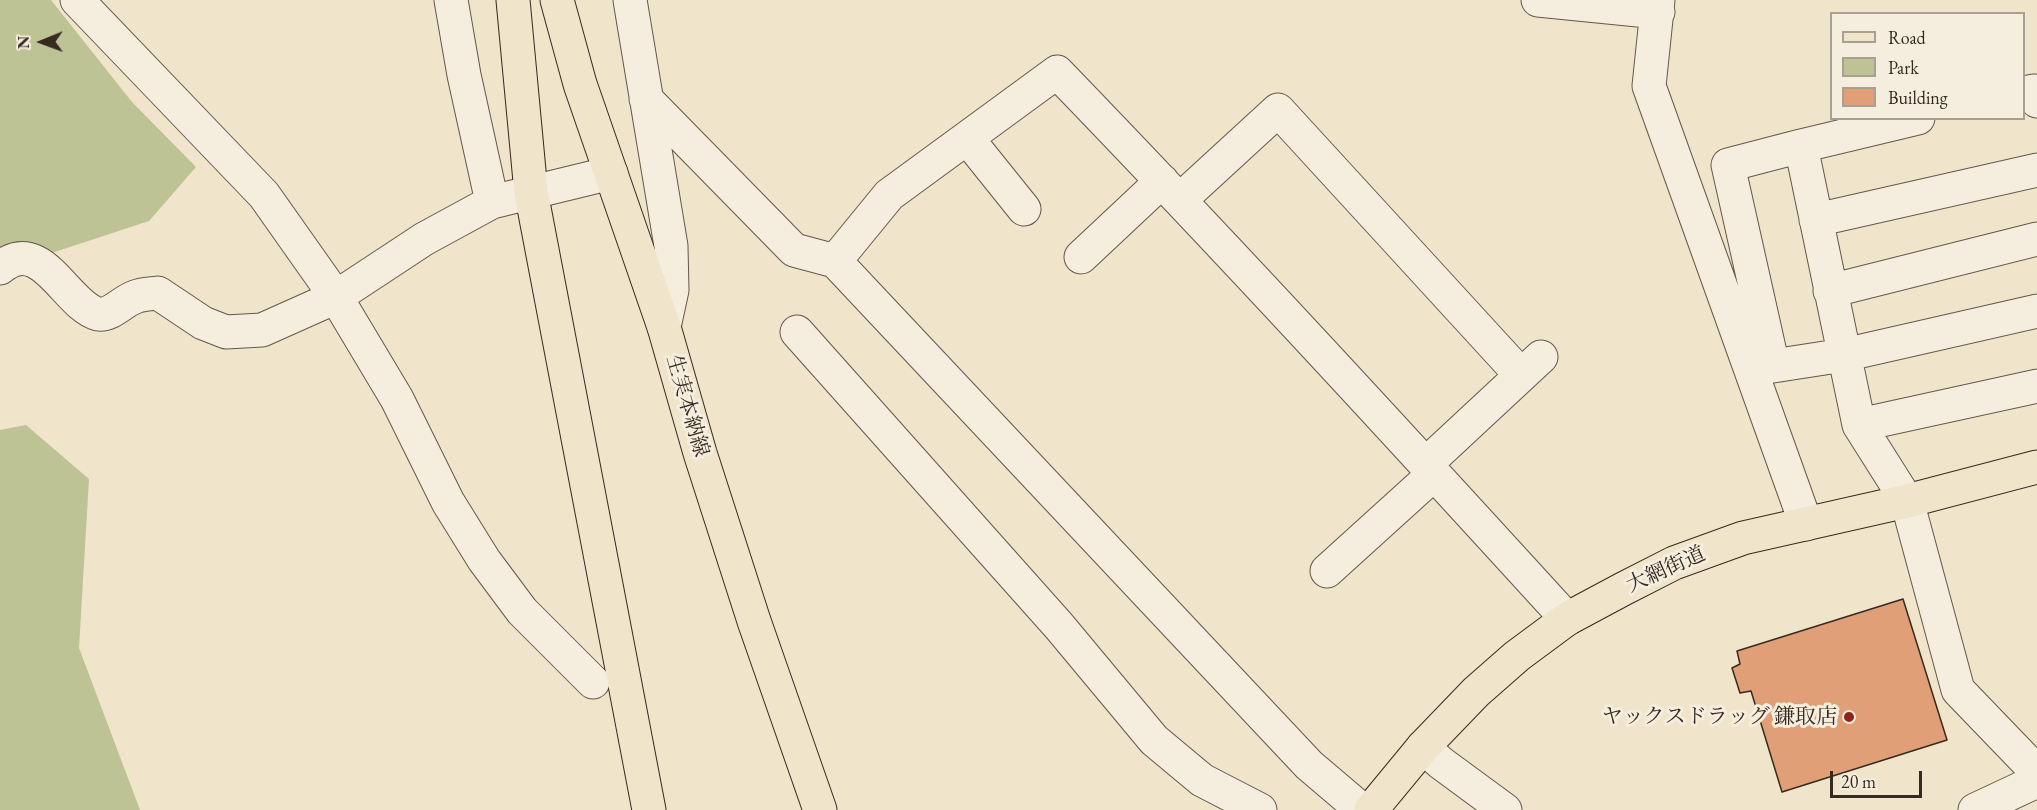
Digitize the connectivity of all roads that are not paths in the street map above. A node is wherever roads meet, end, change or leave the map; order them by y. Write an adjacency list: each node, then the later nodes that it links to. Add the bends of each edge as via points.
1 (77, 0): 24 (street, via 264,195)
2 (451, 0): 16 (street)
3 (513, 0): 15 (main road)
4 (557, 0): 13 (main road, 生実本納線, via 580,84)
5 (630, 0): 8 (street)
6 (1538, 0): 7 (street)
7 (1658, 6): 34 (street, via 1649,86)
8 (646, 99): 21 (street, via 794,250); 26 (street, via 671,246 672,290)
9 (1910, 120): 11 (street)
10 (967, 138): 14 (street, via 1058,72); 17 (street); 21 (street, via 889,195)
11 (1801, 146): 18 (street); 28 (street, via 1728,165 1773,366)
12 (2037, 170): 18 (street)
13 (611, 172): 15 (street); 26 (main road, 生実本納線)
14 (1172, 191): 20 (street); 32 (street); 32 (street, via 1278,110 1531,366)
15 (531, 192): 16 (street); 41 (main road)
16 (492, 202): 24 (street, via 424,238)
17 (1024, 209)
18 (1816, 220): 23 (street)
19 (2037, 239): 23 (street)
20 (1081, 257)
21 (835, 261): 44 (street, via 1309,765)
22 (0, 268): 24 (street, via 9,260 25,259 46,267 83,306 96,313 105,314 135,297 158,293 202,323 226,332 262,330)
23 (1830, 291): 28 (street)
24 (336, 297): 37 (street, via 398,399 448,502 484,560 522,610)
25 (2037, 311): 28 (street)
26 (664, 327): 42 (main road, 生実本納線, via 754,621)
27 (797, 332): 43 (street, via 1059,626 1155,740 1202,780)
28 (1844, 355): 30 (street)
29 (2037, 386): 30 (street)
30 (1859, 425): 33 (street)
31 (2037, 467): 33 (main road, 大網街道)
32 (1430, 469): 35 (street); 36 (street)
33 (1906, 501): 34 (main road, 大網街道); 39 (street, via 1958,690)
34 (1806, 524): 36 (main road, 大網街道, via 1743,538 1674,563)
35 (1328, 571)
36 (1567, 619): 38 (main road, 大網街道, via 1476,692)
37 (593, 682)
38 (1423, 747): 45 (main road, 大網街道); 46 (street)
39 (2037, 772)
40 (2037, 781): 47 (street)
41 (649, 810)
42 (820, 810)
43 (1260, 810)
44 (1362, 810)
45 (1371, 810)
46 (1505, 810)
47 (1975, 810)

